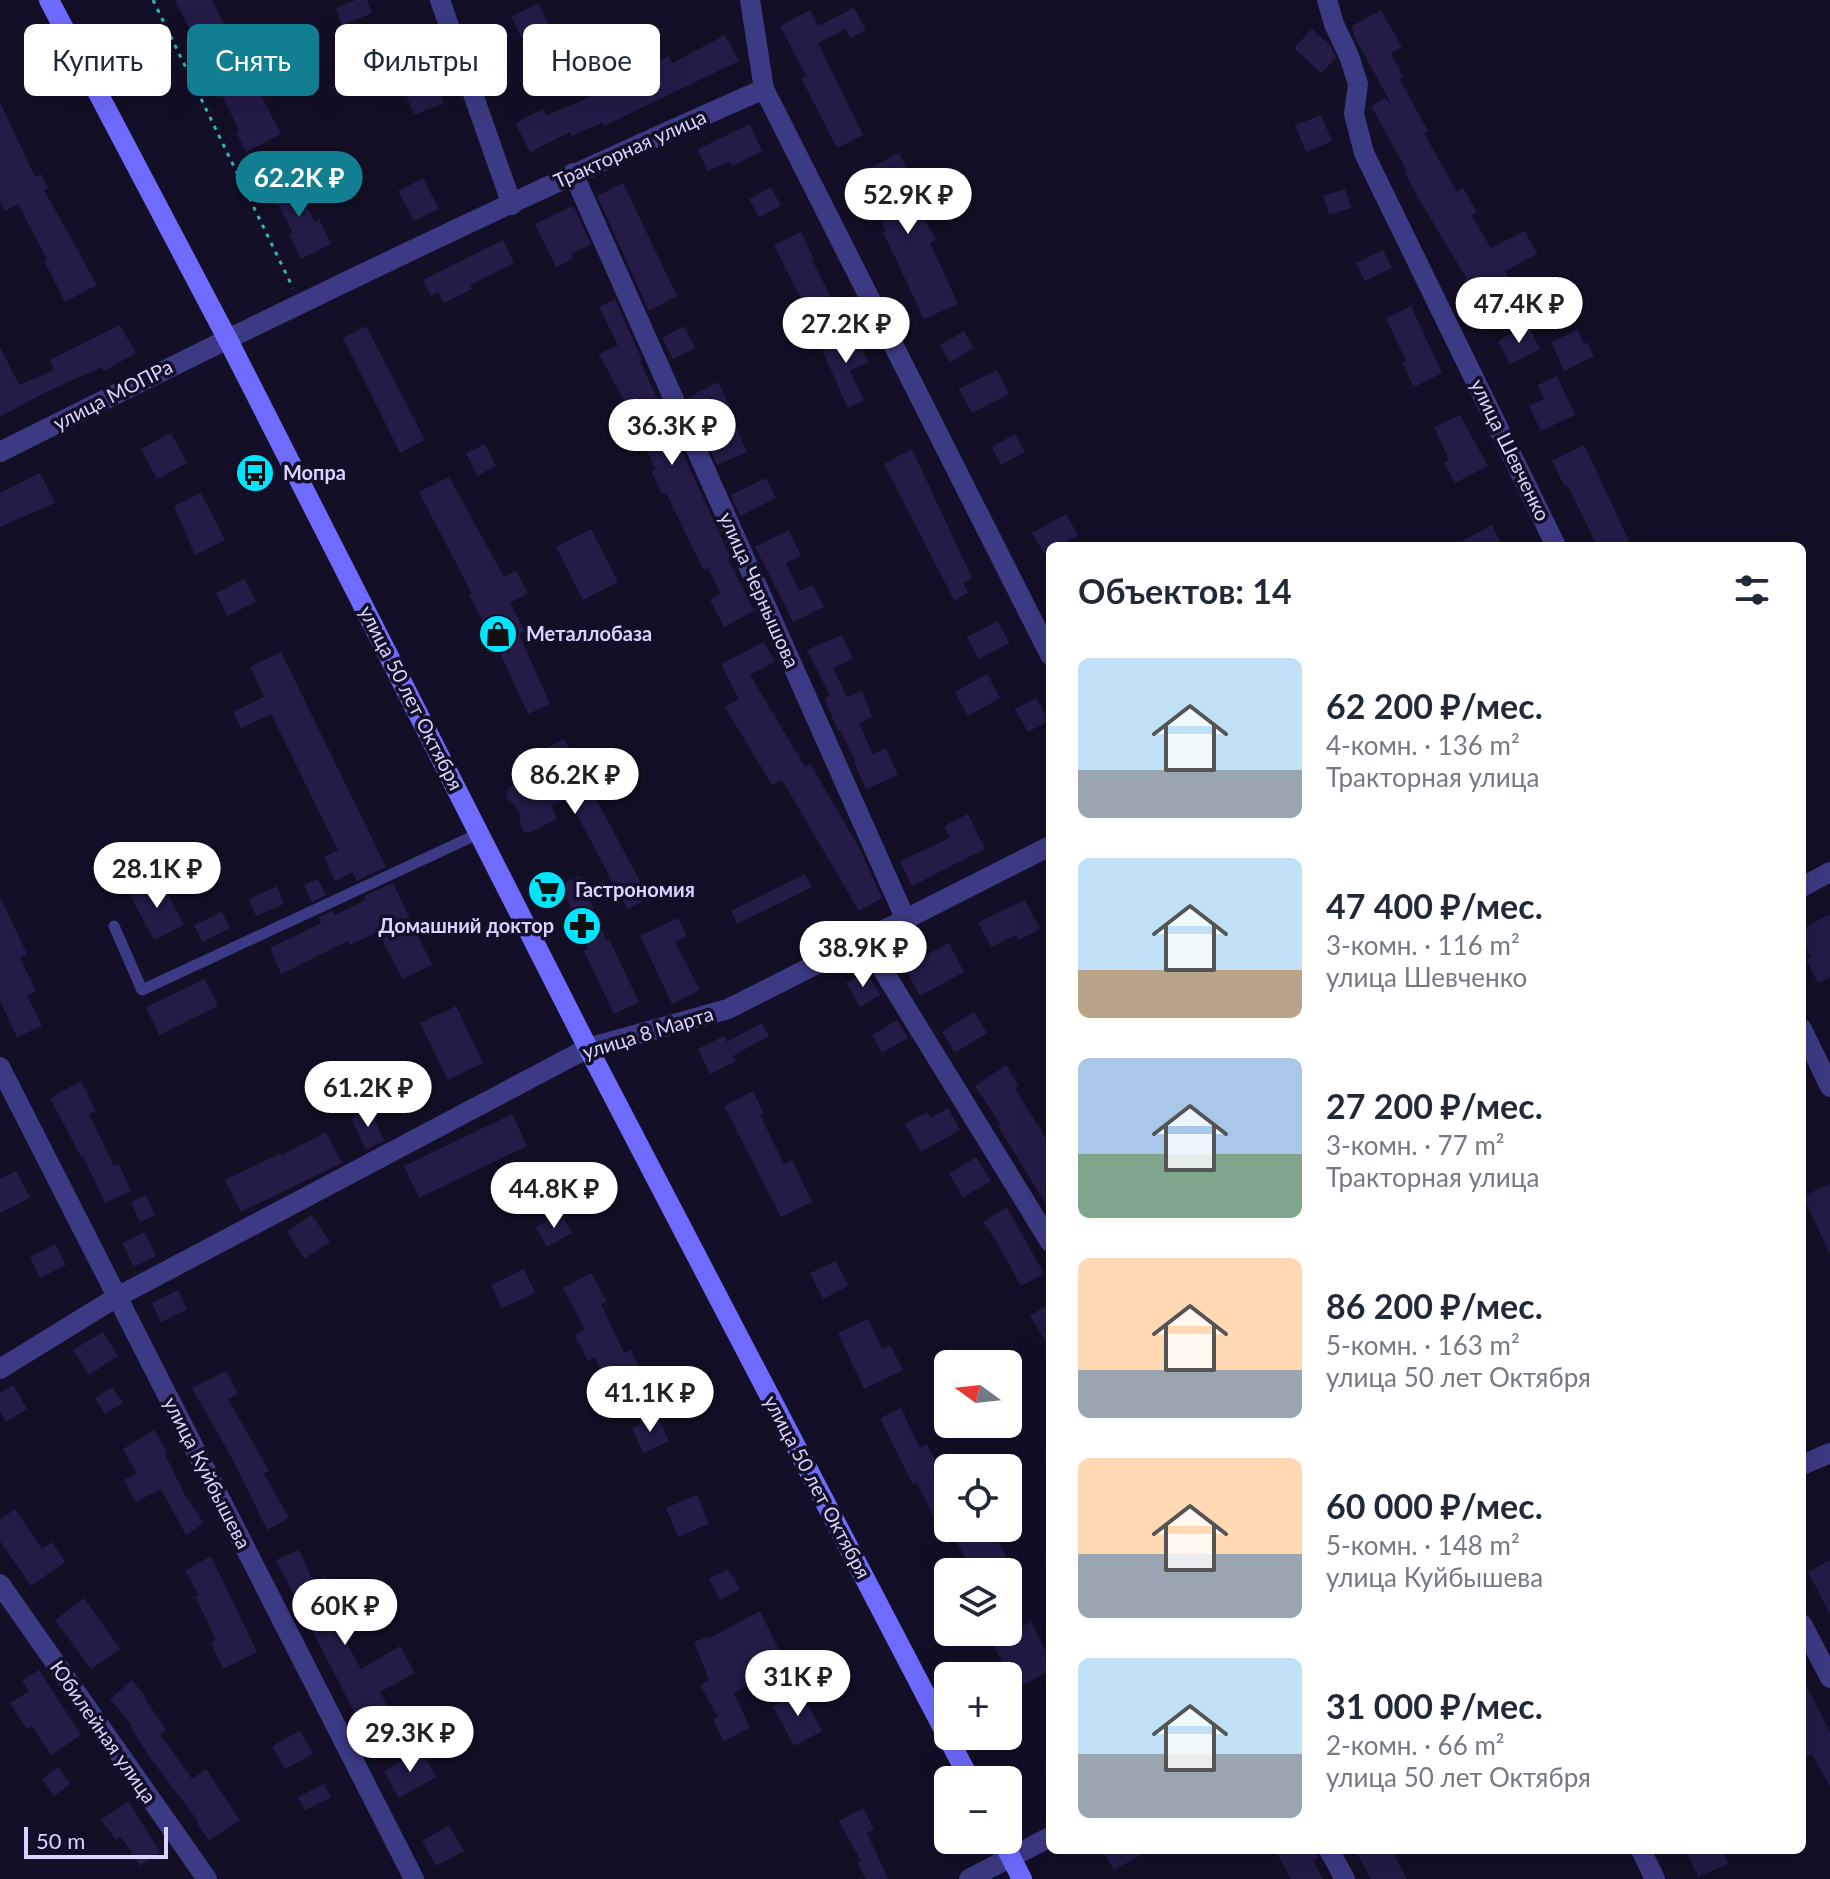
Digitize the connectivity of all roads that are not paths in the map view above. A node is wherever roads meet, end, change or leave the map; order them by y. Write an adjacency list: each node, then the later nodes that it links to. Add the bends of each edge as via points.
1 (49, 0): 8 (main road, улица 50 лет Октября)
2 (440, 0): 7 (street)
3 (750, 0): 5 (street)
4 (1327, 0): 10 (street, улица Шевченко, via 1358,84 1354,114 1364,153)
5 (764, 89): 6 (street, Тракторная улица); 11 (street)
6 (573, 173): 7 (street, Тракторная улица); 16 (street, улица Чернышова)
7 (512, 205): 8 (street, Тракторная улица)
8 (227, 338): 9 (street, улица МОПРа); 12 (main road, улица 50 лет Октября)
9 (0, 452)
10 (1554, 542)
11 (1046, 647)
12 (480, 833): 17 (lane, via 142,990); 20 (main road, улица 50 лет Октября)
13 (1046, 848): 16 (street, улица 8 Марта)
14 (1830, 872): 15 (street)
15 (1806, 885)
16 (906, 920): 18 (street, улица 8 Марта)
17 (114, 926)
18 (865, 941): 20 (street, улица 8 Марта, via 728,1009); 23 (street)
19 (1806, 1037): 22 (street)
20 (588, 1048): 24 (street, улица 8 Марта); 31 (main road, улица 50 лет Октября)
21 (0, 1067): 24 (street, улица Куйбышева)
22 (1830, 1087)
23 (1046, 1235)
24 (117, 1297): 25 (street, улица 8 Марта); 39 (street, улица Куйбышева)
25 (0, 1369)
26 (1830, 1453): 27 (street)
27 (1806, 1463)
28 (0, 1584): 38 (street, Юбилейная улица)
29 (1806, 1632): 30 (street)
30 (1830, 1678)
31 (963, 1766)
32 (1046, 1838): 33 (street)
33 (1022, 1844)
34 (999, 1854): 40 (street)
35 (1009, 1854): 41 (main road)
36 (1331, 1854): 42 (street)
37 (1643, 1854): 43 (street)
38 (207, 1879)
39 (414, 1879)
40 (969, 1879)
41 (1022, 1879)
42 (1345, 1879)
43 (1655, 1879)

